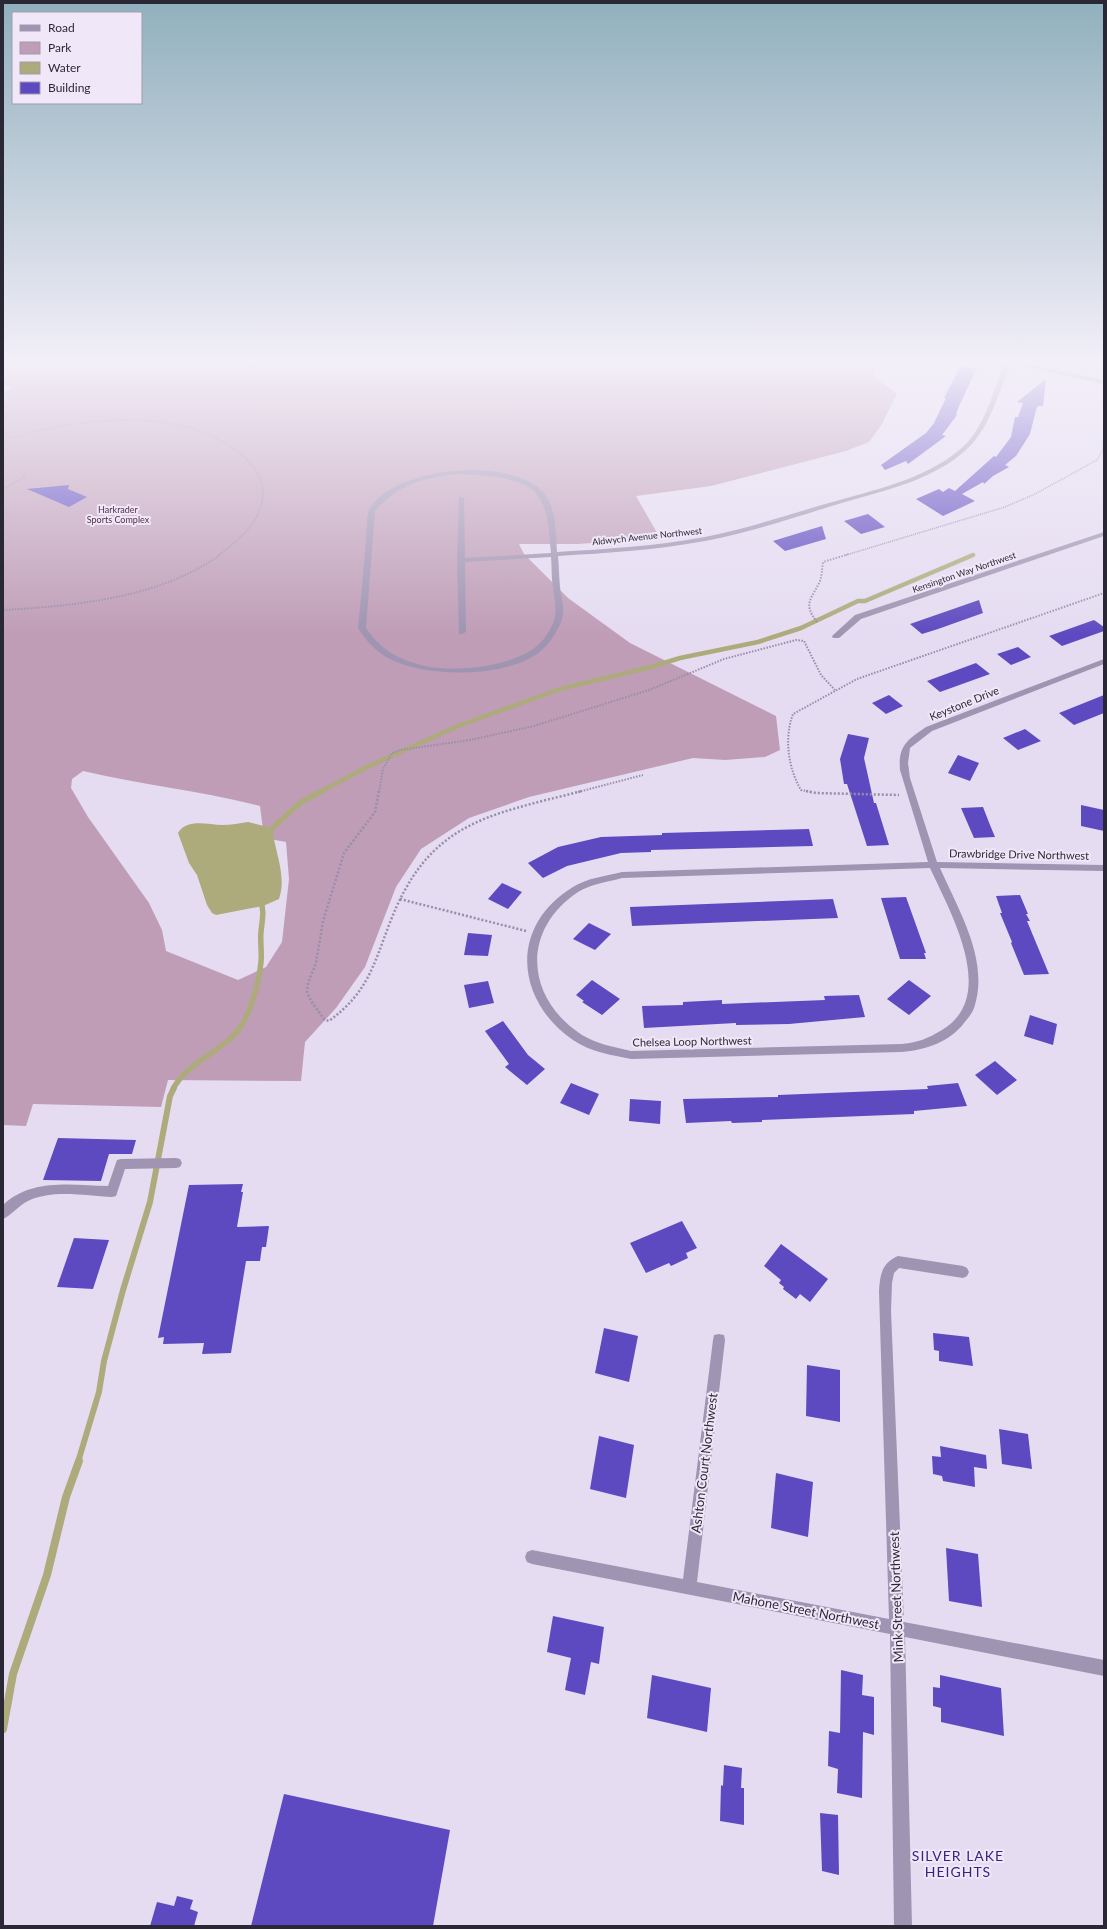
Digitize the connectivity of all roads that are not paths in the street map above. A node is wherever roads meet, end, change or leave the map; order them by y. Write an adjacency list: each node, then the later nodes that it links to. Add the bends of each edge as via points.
1 (957, 455): 4 (street, Aldwych Avenue Northwest, via 906,480 869,493 732,533 680,544)
2 (461, 498): 5 (street)
3 (1104, 534): 7 (street, Kensington Way Northwest, via 858,617)
4 (555, 555): 4 (street, via 559,617 549,637 534,653 507,664 476,669 415,666 384,652 369,640 362,628 372,511 383,496 402,484 455,472 496,475 525,484 541,494 549,516); 5 (street, Aldwych Avenue Northwest)
5 (461, 560): 6 (street)
6 (462, 632)
7 (836, 636)
8 (1104, 661): 9 (street, Keystone Drive, via 929,728 907,746 902,762)
9 (934, 865): 9 (street, Chelsea Loop Northwest, via 622,875 576,890 559,902 547,916 531,950 531,970 536,990 545,1008 558,1023 577,1037 601,1049 631,1055 902,1048 928,1043 952,1031 968,1013 974,991 974,966 966,938); 10 (street, Drawbridge Drive Northwest)
10 (1104, 868)
11 (176, 1163): 12 (street, via 121,1164 112,1192 45,1190 27,1195)
12 (3, 1213)
13 (963, 1272): 17 (street, Mink Street Northwest, via 898,1262 889,1269 886,1281)
14 (719, 1340): 16 (street, Ashton Court Northwest)
15 (532, 1557): 16 (street, Mahone Street Northwest)
16 (689, 1587): 17 (street, Mahone Street Northwest)
17 (897, 1628): 18 (street, Mahone Street Northwest); 19 (street, Mink Street Northwest)
18 (1104, 1668)
19 (903, 1926)

